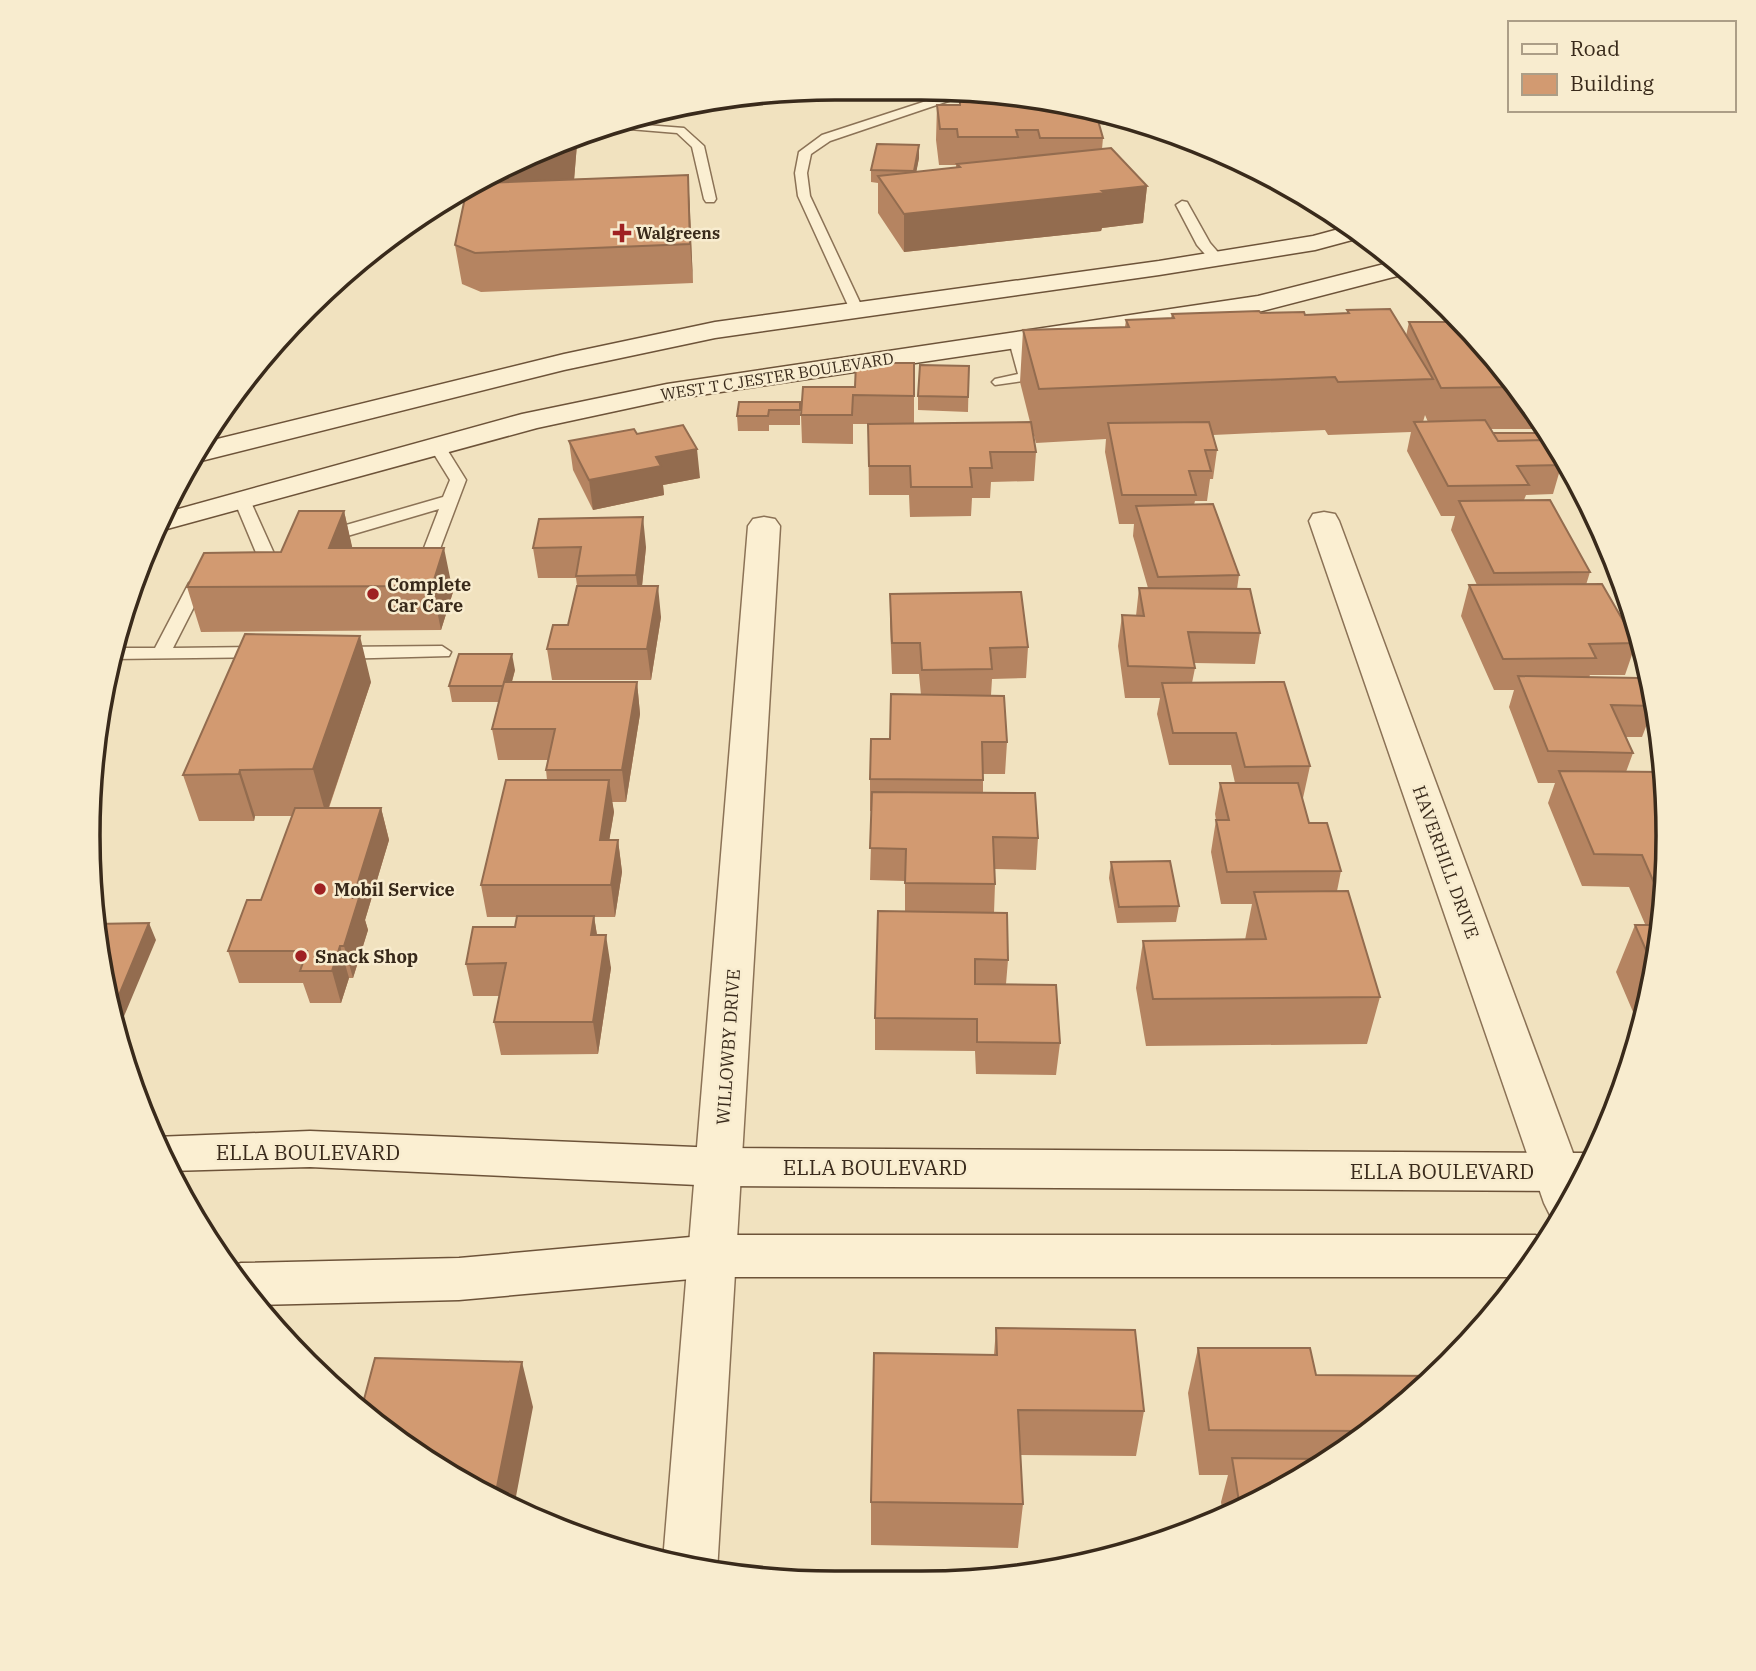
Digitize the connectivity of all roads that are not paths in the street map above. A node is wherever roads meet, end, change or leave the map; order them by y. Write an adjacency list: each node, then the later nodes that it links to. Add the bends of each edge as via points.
1 (940, 100): 10 (lane, via 826,138 805,152 801,173 804,196)
2 (1063, 115): 3 (lane)
3 (1075, 117)
4 (637, 128): 5 (lane, via 680,130 698,146)
5 (710, 199)
6 (1182, 205): 8 (lane)
7 (1344, 235): 8 (main road, WEST T C JESTER BOULEVARD)
8 (1216, 258): 10 (main road, WEST T C JESTER BOULEVARD)
9 (1391, 270): 11 (main road, WEST T C JESTER BOULEVARD, via 1258,304)
10 (856, 309): 12 (main road, WEST T C JESTER BOULEVARD)
11 (1016, 341): 12 (main road, WEST T C JESTER BOULEVARD); 14 (lane)
12 (779, 347): 16 (main road, WEST T C JESTER BOULEVARD, via 653,395); 17 (main road, WEST T C JESTER BOULEVARD, via 715,330 564,362)
13 (1066, 371): 14 (lane)
14 (1027, 378): 15 (lane)
15 (1000, 382)
16 (437, 446): 18 (lane, via 458,480); 19 (main road, WEST T C JESTER BOULEVARD)
17 (209, 450)
18 (451, 499): 23 (lane); 25 (lane, via 424,574)
19 (243, 500): 20 (main road, WEST T C JESTER BOULEVARD); 24 (lane, via 274,574)
20 (171, 521)
21 (1324, 521): 34 (main road, HAVERHILL DRIVE)
22 (764, 526): 33 (main road, WILLOWBY DRIVE)
23 (305, 542)
24 (301, 574)
25 (410, 574)
26 (232, 576): 31 (lane, via 195,587)
27 (442, 652): 29 (lane)
28 (284, 653): 31 (lane)
29 (323, 653)
30 (123, 654): 31 (lane)
31 (161, 654)
32 (172, 1153): 33 (main road, ELLA BOULEVARD, via 310,1149)
33 (719, 1167): 35 (main road, ELLA BOULEVARD); 36 (main road, WILLOWBY DRIVE)
34 (1570, 1180)
35 (1569, 1182)
36 (713, 1256): 37 (main road); 38 (main road, via 459,1279); 39 (main road, WILLOWBY DRIVE)
37 (1523, 1256)
38 (253, 1284)
39 (691, 1557)

